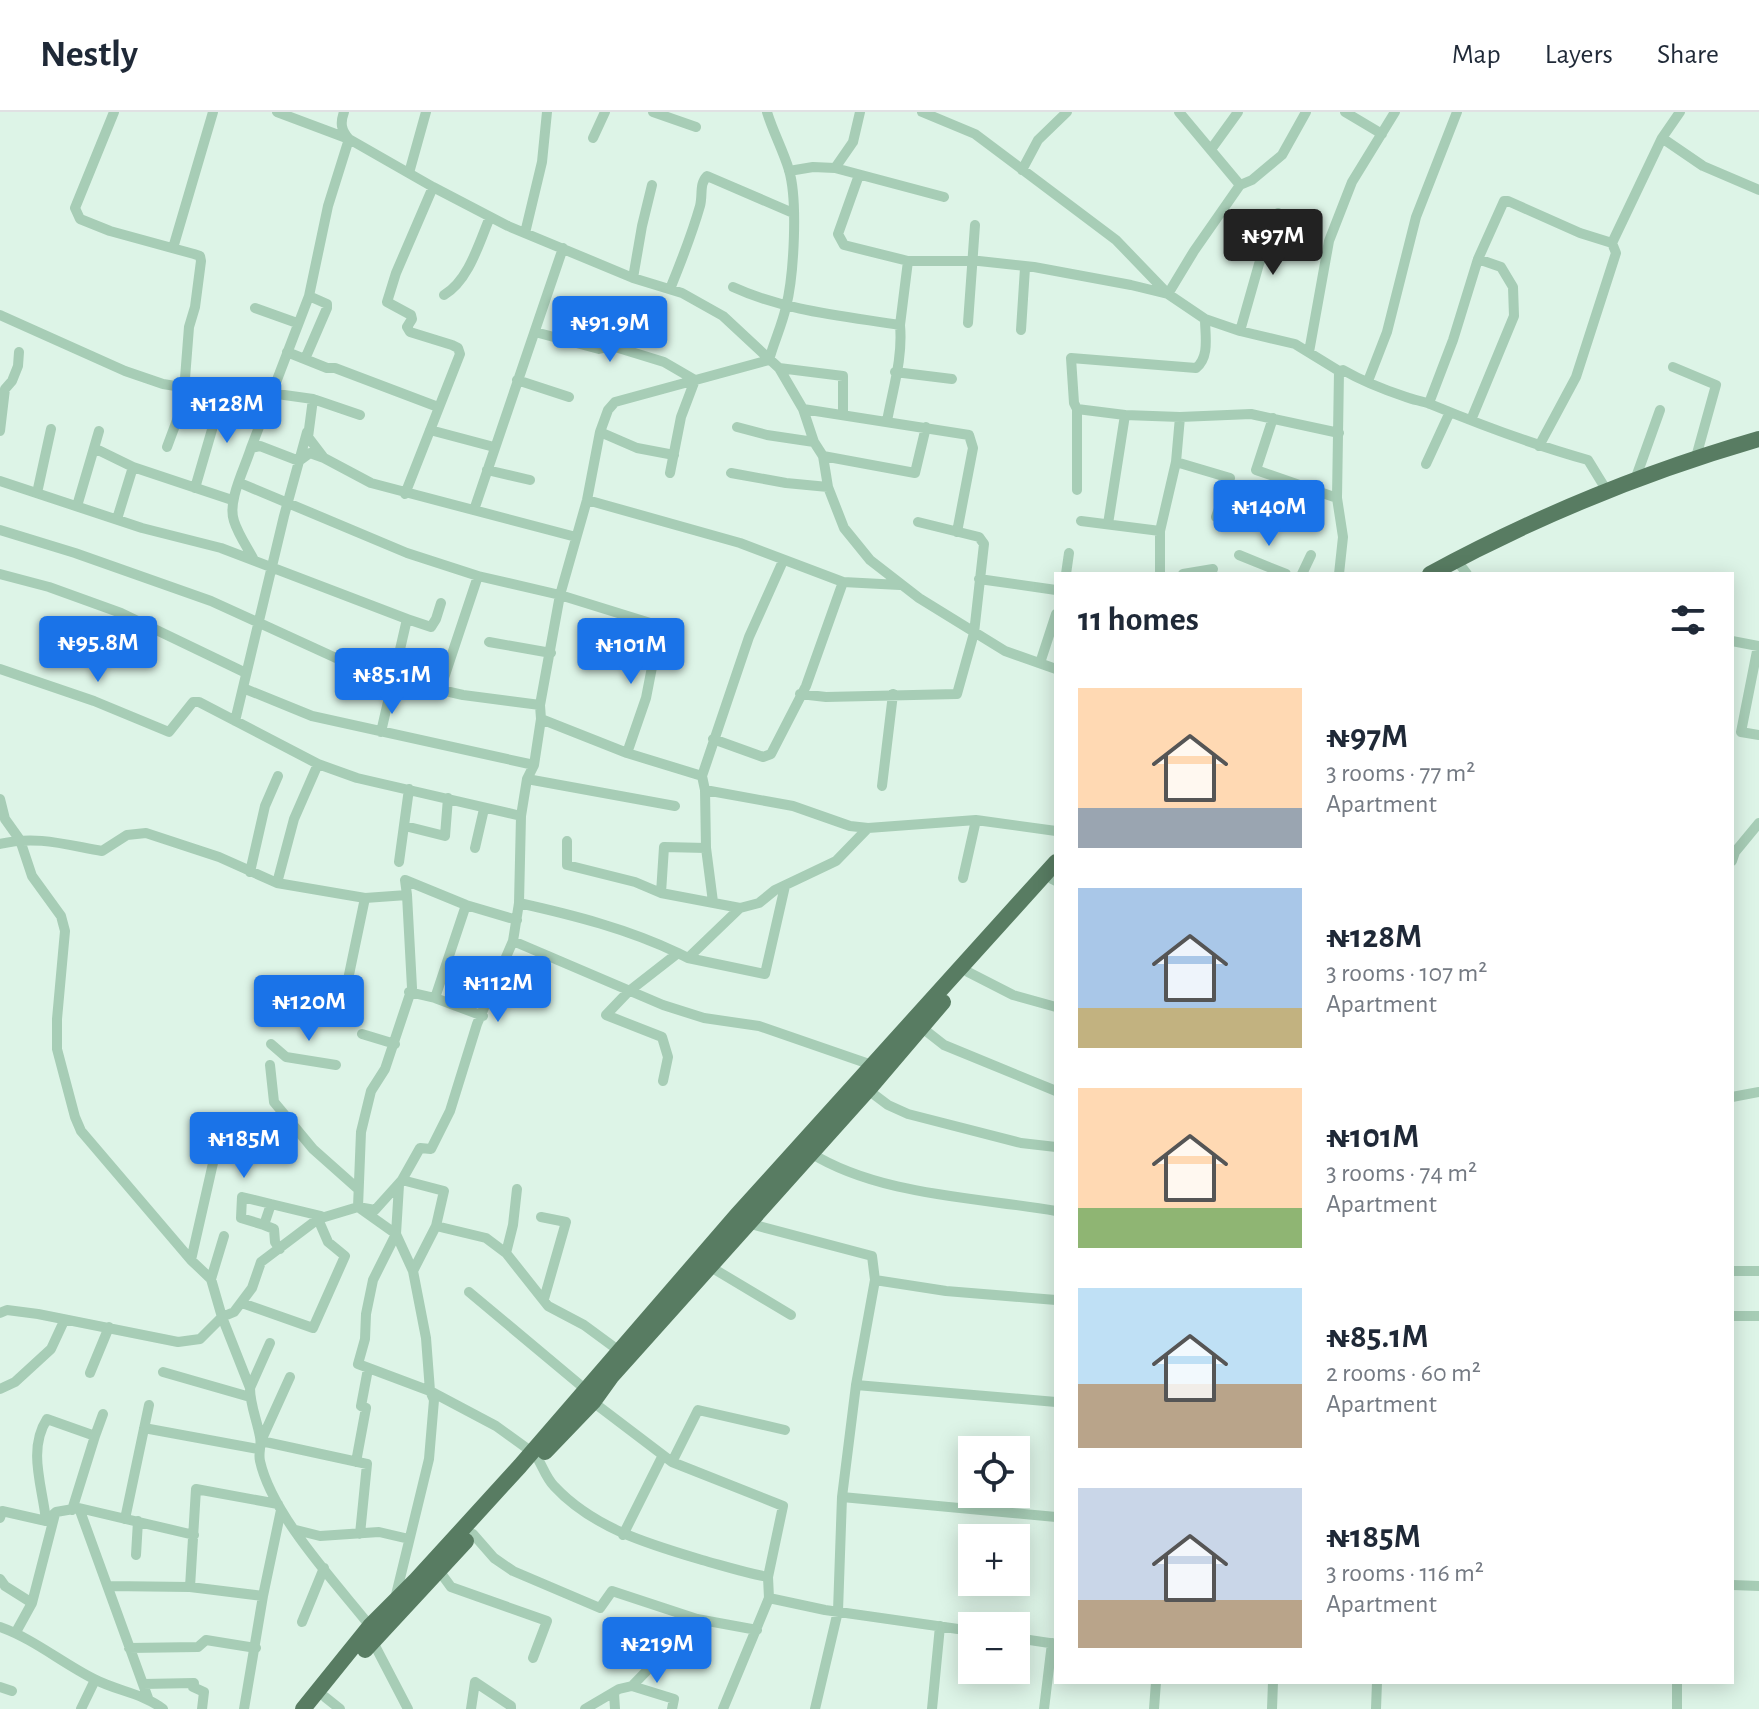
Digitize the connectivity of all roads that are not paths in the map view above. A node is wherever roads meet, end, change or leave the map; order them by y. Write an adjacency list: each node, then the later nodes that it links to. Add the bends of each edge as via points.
1 (114, 112): 43 (street, via 76,214 110,231)
2 (213, 112): 43 (street)
3 (277, 112): 20 (street)
4 (344, 112): 25 (street, via 342,132)
5 (426, 112): 30 (street)
6 (547, 112): 41 (street, via 542,162)
7 (605, 112): 23 (street)
8 (653, 112): 21 (street)
9 (767, 112): 29 (street)
10 (860, 112): 27 (street, via 853,142)
11 (922, 112): 28 (street, via 975,134)
12 (1179, 112): 26 (street)
13 (1238, 112): 26 (street)
14 (1306, 112): 33 (street, via 1282,155)
15 (1345, 112): 22 (street)
16 (1395, 112): 22 (street)
17 (1457, 112): 77 (street, via 1416,217 1387,332)
18 (1065, 113): 28 (street, via 1038,140)
19 (1676, 114): 24 (street)
20 (296, 116): 25 (street)
21 (696, 127)
22 (1382, 134): 67 (street, via 1352,182 1329,241)
23 (593, 138)
24 (1662, 138): 35 (street, via 1703,166); 42 (street)
25 (349, 139): 30 (street); 54 (street)
26 (1212, 148): 33 (street)
27 (835, 168): 29 (street); 31 (street)
28 (1022, 170): 52 (street, via 1116,240)
29 (789, 171): 37 (street)
30 (409, 173): 34 (street)
31 (859, 175): 36 (street); 47 (street, via 840,241)
32 (652, 185): 49 (street)
33 (1240, 185): 52 (street)
34 (433, 187): 39 (street); 84 (street, via 387,302 411,315 410,332 458,348)
35 (1759, 190)
36 (944, 197)
37 (793, 213): 51 (street, via 707,176); 55 (street)
38 (1278, 213): 63 (street)
39 (490, 217): 41 (street); 53 (street, via 456,287)
40 (975, 225): 46 (street)
41 (525, 233): 44 (street)
42 (1612, 243): 45 (street, via 1504,201); 107 (street, via 1616,253 1576,377)
43 (173, 248): 78 (street, via 200,256 201,261)
44 (563, 248): 49 (street); 64 (street)
45 (1478, 259): 83 (street); 94 (street, via 1501,267 1513,287 1514,316)
46 (971, 260): 47 (street); 48 (street); 60 (street)
47 (908, 261): 61 (street)
48 (1025, 268): 52 (street); 62 (street)
49 (633, 278): 51 (street)
50 (733, 287): 55 (street)
51 (670, 289): 69 (street, via 723,316)
52 (1168, 294): 58 (street)
53 (444, 295)
54 (309, 296): 59 (street); 68 (street, via 327,308)
55 (787, 306): 61 (street); 69 (street)
56 (255, 308): 59 (street)
57 (0, 315): 78 (street, via 125,371)
58 (1205, 319): 63 (street); 86 (street, via 1203,363 1196,368 1071,358)
59 (297, 323): 66 (street)
60 (968, 323)
61 (900, 325): 73 (street, via 900,364)
62 (1021, 330)
63 (1240, 331): 67 (street)
64 (535, 332): 75 (street); 76 (street, via 599,349 612,346 664,362)
65 (19, 352): 101 (street, via 15,374 5,389)
66 (287, 352): 68 (street); 80 (street)
67 (1309, 352): 72 (street)
68 (305, 359): 84 (street)
69 (769, 360): 71 (street); 76 (street)
70 (1673, 367): 115 (street, via 1716,385)
71 (779, 368): 85 (street); 88 (street, via 843,376)
72 (1339, 371): 77 (street); 104 (street)
73 (895, 372): 74 (street); 95 (street)
74 (952, 379)
75 (517, 380): 81 (street); 109 (street)
76 (695, 380): 103 (street, via 615,402); 113 (street)
77 (1368, 381): 83 (street)
78 (184, 386): 79 (street); 108 (street)
79 (223, 392): 80 (street); 129 (street)
80 (270, 393): 82 (street); 112 (street)
81 (569, 397)
82 (313, 399): 90 (street); 99 (street)
83 (1429, 403): 89 (street)
84 (438, 407): 100 (street)
85 (803, 409): 88 (street); 106 (street)
86 (1077, 409): 91 (street); 130 (street)
87 (1660, 410): 125 (street)
88 (843, 414): 95 (street)
89 (1449, 414): 94 (street); 119 (street)
90 (360, 415)
91 (1125, 415): 92 (street); 144 (street)
92 (1180, 417): 93 (street); 118 (street)
93 (1273, 418): 104 (street); 134 (street, via 1256,470)
94 (1471, 420): 107 (street)
95 (887, 421): 97 (street)
96 (737, 427): 106 (street)
97 (926, 427): 114 (street, via 915,473); 147 (street, via 972,439)
98 (51, 429): 132 (street)
99 (308, 429): 116 (street); 117 (street)
100 (430, 430): 109 (street); 133 (street)
101 (0, 431)
102 (99, 431): 111 (street)
103 (600, 432): 113 (street, via 637,448); 136 (street)
104 (1339, 433): 134 (street)
105 (1759, 439): 115 (main road)
106 (814, 442): 114 (street)
107 (1539, 446): 131 (street, via 1588,460)
108 (167, 447)
109 (494, 447): 121 (street)
110 (1759, 447): 156 (main road, via 1636,484 1511,539)
111 (94, 448): 120 (street); 138 (street)
112 (251, 448): 117 (street, via 260,446); 127 (street)
113 (674, 455): 122 (street)
114 (823, 456): 128 (street)
115 (1696, 457): 125 (main road)
116 (324, 458): 117 (street, via 310,453); 133 (street)
117 (299, 461): 137 (street)
118 (1176, 462): 140 (street, via 1230,478); 146 (street)
119 (1426, 464)
120 (133, 467): 129 (street); 141 (street)
121 (487, 470): 124 (street); 139 (street)
122 (670, 473)
123 (731, 473): 128 (street)
124 (530, 480)
125 (1635, 480): 131 (main road)
126 (0, 481): 132 (street)
127 (240, 483): 135 (street); 137 (street)
128 (828, 487): 168 (street, via 844,528 870,560)
129 (195, 488): 135 (street)
130 (1077, 490)
131 (1607, 491): 163 (main road)
132 (37, 493): 138 (street)
133 (405, 494): 139 (street)
134 (1337, 498): 162 (street, via 1343,537)
135 (232, 500): 152 (street, via 234,523)
136 (587, 500): 148 (street); 153 (street, via 740,543)
137 (287, 504): 154 (street); 165 (street)
138 (77, 506): 141 (street)
139 (474, 510): 148 (street)
140 (1216, 517)
141 (117, 519): 152 (street)
142 (1081, 521): 144 (street)
143 (918, 522): 147 (street)
144 (1108, 524): 146 (street)
145 (0, 530): 174 (street)
146 (1160, 531): 158 (street)
147 (957, 532): 166 (street, via 983,539)
148 (576, 537): 170 (street)
149 (1069, 553): 157 (street)
150 (1239, 555): 160 (street)
151 (1311, 555): 161 (street)
152 (254, 560): 154 (street)
153 (783, 561): 167 (street); 197 (street)
154 (272, 568): 172 (street); 174 (street)
155 (1213, 569): 159 (street)
156 (1464, 570)
157 (1066, 572)
158 (1160, 572)
159 (1195, 572)
160 (1281, 572)
161 (1303, 572)
162 (1339, 572)
163 (1434, 572)
164 (0, 574): 185 (street, via 121,613)
165 (478, 576): 170 (street); 188 (street)
166 (979, 579): 169 (street); 177 (street)
167 (843, 582): 168 (street); 189 (street)
168 (902, 585): 177 (street)
169 (1054, 590)
170 (560, 595): 175 (street); 181 (street)
171 (441, 603): 172 (street, via 431,627)
172 (407, 619): 186 (street)
173 (1054, 620): 182 (street)
174 (259, 622): 185 (street); 186 (street, via 336,658)
175 (660, 626): 176 (street); 198 (street, via 646,698)
176 (676, 631)
177 (974, 633): 182 (street); 190 (street, via 957,694)
178 (1734, 641): 180 (street)
179 (489, 642): 181 (street)
180 (1758, 646): 195 (street)
181 (551, 653): 191 (street)
182 (1040, 663): 183 (street)
183 (1054, 668)
184 (0, 669): 193 (street, via 169,732 195,701)
185 (246, 673): 187 (street)
186 (393, 676): 188 (street); 194 (street)
187 (243, 688): 193 (street); 194 (street, via 312,716)
188 (440, 690): 191 (street)
189 (800, 694): 190 (street); 197 (street, via 767,758)
190 (893, 694): 204 (street)
191 (540, 705): 192 (street)
192 (541, 719): 198 (street); 200 (street)
193 (235, 721): 199 (street)
194 (381, 732): 200 (street)
195 (1736, 732): 196 (street)
196 (1759, 735)
197 (713, 739): 202 (street)
198 (627, 753): 202 (street)
199 (318, 764): 205 (street); 228 (street, via 294,819)
200 (534, 765): 203 (street)
201 (278, 776): 225 (street, via 265,806)
202 (702, 776): 206 (street)
203 (527, 779): 209 (street); 211 (street)
204 (882, 786)
205 (409, 789): 207 (street); 214 (street)
206 (705, 790): 215 (street, via 793,806); 221 (street)
207 (448, 798): 210 (street); 214 (street, via 445,836)
208 (0, 799): 217 (street, via 5,819)
209 (675, 806)
210 (484, 809): 211 (street); 220 (street)
211 (521, 816): 234 (street)
212 (976, 820): 215 (street); 216 (street); 226 (street)
213 (1759, 823): 222 (street)
214 (405, 826): 223 (street)
215 (868, 828): 229 (street, via 836,861)
216 (1054, 831)
217 (20, 840): 219 (street); 225 (street, via 59,841 102,851 127,835 146,833); 277 (street, via 32,876 61,916 65,931 57,1049 75,1117 81,1131)
218 (567, 841): 230 (street, via 567,865)
219 (0, 844)
220 (475, 848)
221 (706, 848): 230 (street, via 664,847); 233 (street)
222 (1734, 855)
223 (399, 862)
224 (1054, 864): 253 (main road)
225 (250, 872): 228 (street)
226 (963, 878)
227 (1054, 880): 240 (main road)
228 (277, 883): 232 (street)
229 (785, 886): 236 (street); 239 (street, via 765,974)
230 (661, 893): 233 (street)
231 (407, 895): 232 (street); 235 (street, via 405,880); 241 (street)
232 (365, 898): 245 (street)
233 (713, 902): 236 (street)
234 (519, 903): 237 (street); 239 (street, via 653,941)
235 (466, 905): 237 (street); 243 (street)
236 (740, 908): 239 (street)
237 (517, 920): 238 (street)
238 (513, 941): 242 (street); 246 (street)
239 (683, 955): 242 (street)
240 (968, 972): 244 (street, via 1013,995); 247 (main road)
241 (409, 992): 243 (street); 250 (street)
242 (628, 992): 253 (street, via 704,1018 759,1026); 254 (street, via 606,1015 662,1037 668,1057)
243 (435, 998): 246 (street)
244 (1054, 1006)
245 (341, 1013)
246 (483, 1016): 262 (street, via 450,1111 431,1149 420,1148)
247 (921, 1027): 255 (main road); 256 (street, via 944,1045)
248 (362, 1034): 250 (street)
249 (271, 1044): 252 (street, via 286,1057)
250 (395, 1044): 263 (street, via 371,1091 361,1132)
251 (270, 1065): 263 (street, via 274,1102 313,1149)
252 (336, 1065)
253 (872, 1065): 294 (main road)
254 (663, 1081)
255 (868, 1090): 259 (street, via 908,1114); 261 (main road)
256 (1054, 1090)
257 (1759, 1092): 258 (street)
258 (1734, 1097)
259 (1054, 1147)
260 (216, 1150): 277 (street)
261 (809, 1152): 267 (street, via 834,1168 924,1192); 270 (main road)
262 (400, 1183): 266 (street, via 375,1210); 272 (street, via 444,1191); 273 (street)
263 (358, 1189): 266 (street)
264 (517, 1189): 276 (street)
265 (271, 1204): 269 (street); 271 (street); 271 (street, via 242,1197 241,1218)
266 (358, 1207): 269 (street); 273 (street)
267 (1054, 1211)
268 (541, 1217): 285 (street, via 566,1222)
269 (320, 1218): 275 (street); 287 (street, via 328,1242 345,1256 313,1328)
270 (747, 1223): 278 (main road); 283 (street, via 872,1256)
271 (264, 1225): 275 (street, via 274,1229)
272 (436, 1226): 276 (street, via 486,1238); 279 (street)
273 (396, 1234): 279 (street); 298 (street, via 373,1280 358,1364)
274 (224, 1236): 282 (street)
275 (280, 1249): 287 (street, via 261,1262)
276 (506, 1253): 285 (street)
277 (191, 1260): 282 (street)
278 (709, 1266): 289 (street); 294 (main road)
279 (413, 1271): 304 (street)
280 (1734, 1271): 281 (street)
281 (1759, 1271)
282 (211, 1279): 292 (street)
283 (875, 1280): 286 (street); 302 (street)
284 (469, 1292): 306 (street)
285 (544, 1299): 297 (street)
286 (1054, 1300)
287 (242, 1303): 292 (street)
288 (0, 1313): 293 (street)
289 (791, 1315)
290 (1734, 1316): 291 (street)
291 (1759, 1316)
292 (222, 1317): 295 (street, via 200,1339 178,1342); 305 (street)
293 (64, 1321): 295 (street); 303 (street, via 51,1349)
294 (650, 1324): 297 (main road); 306 (main road, via 611,1377)
295 (109, 1327): 300 (street)
296 (270, 1343): 305 (street)
297 (618, 1350): 306 (main road)
298 (368, 1369): 304 (street); 316 (street)
299 (163, 1372): 305 (street)
300 (90, 1373)
301 (290, 1377): 313 (street)
302 (856, 1385): 307 (street); 317 (street)
303 (0, 1389)
304 (430, 1391): 314 (street, via 496,1426); 331 (street, via 434,1400 429,1459)
305 (250, 1393): 313 (street)
306 (589, 1396): 314 (main road); 315 (street)
307 (1054, 1402)
308 (149, 1405): 310 (street)
309 (103, 1414): 312 (street)
310 (144, 1428): 313 (street); 323 (street)
311 (785, 1430): 315 (street, via 698,1410)
312 (95, 1436): 319 (street); 324 (street, via 47,1419 39,1432 36,1458)
313 (260, 1445): 316 (street); 318 (street, via 260,1463)
314 (535, 1456): 328 (main road); 330 (street, via 552,1485); 343 (main road)
315 (667, 1459): 330 (street); 335 (street, via 783,1506)
316 (356, 1462): 327 (street, via 367,1464)
317 (842, 1497): 321 (street); 345 (street)
318 (279, 1507): 326 (street); 329 (street, via 196,1489); 341 (street)
319 (76, 1509): 320 (street); 323 (street); 338 (street)
320 (56, 1512): 324 (street); 344 (street)
321 (1054, 1517)
322 (0, 1518): 324 (street, via 2,1511)
323 (125, 1519): 325 (street)
324 (46, 1521)
325 (138, 1521): 329 (street); 332 (street)
326 (296, 1530): 327 (street, via 320,1536); 333 (street)
327 (360, 1534): 331 (street)
328 (473, 1534): 334 (main road); 346 (street, via 513,1571 600,1608 612,1591)
329 (194, 1535): 340 (street)
330 (623, 1535): 335 (street)
331 (409, 1539): 343 (street)
332 (136, 1555)
333 (324, 1568): 347 (street); 353 (street)
334 (440, 1572): 353 (main road); 358 (street, via 451,1587 547,1621)
335 (768, 1577): 342 (street)
336 (0, 1579): 344 (street)
337 (1734, 1585): 339 (street)
338 (108, 1586): 340 (street); 356 (street)
339 (1759, 1586)
340 (190, 1587): 341 (street)
341 (263, 1596): 357 (street)
342 (769, 1598): 345 (street); 351 (street)
343 (395, 1599): 353 (main road)
344 (32, 1603): 352 (street)
345 (838, 1611): 348 (street); 384 (street)
346 (697, 1619): 351 (street); 365 (street)
347 (302, 1622)
348 (940, 1626): 350 (street); 385 (street)
349 (0, 1627): 352 (street)
350 (958, 1629)
351 (757, 1630): 383 (street)
352 (16, 1632): 359 (street)
353 (371, 1633): 370 (main road); 375 (main road); 377 (street)
354 (1030, 1640): 355 (street)
355 (1054, 1644): 386 (street)
356 (129, 1648): 357 (street, via 198,1647 206,1640); 360 (street)
357 (256, 1648): 374 (street)
358 (533, 1658)
359 (95, 1680): 369 (street); 371 (street)
360 (143, 1684): 369 (street); 373 (street, via 194,1683 204,1692)
361 (1156, 1684): 387 (street)
362 (1273, 1684): 388 (street)
363 (1377, 1684): 389 (street)
364 (1677, 1684): 390 (street)
365 (632, 1686): 368 (street); 382 (street, via 674,1699)
366 (0, 1687): 367 (street)
367 (12, 1691)
368 (614, 1693): 380 (street); 381 (street)
369 (148, 1698): 372 (street)
370 (320, 1703): 376 (street)
371 (81, 1709)
372 (163, 1709)
373 (202, 1709)
374 (244, 1709)
375 (303, 1709)
376 (340, 1709)
377 (408, 1709)
378 (471, 1709): 379 (street, via 475,1682)
379 (511, 1709)
380 (585, 1709)
381 (615, 1709)
382 (672, 1709)
383 (723, 1709)
384 (815, 1709)
385 (932, 1709)
386 (1044, 1709)
387 (1154, 1709)
388 (1272, 1709)
389 (1376, 1709)
390 (1677, 1709)

